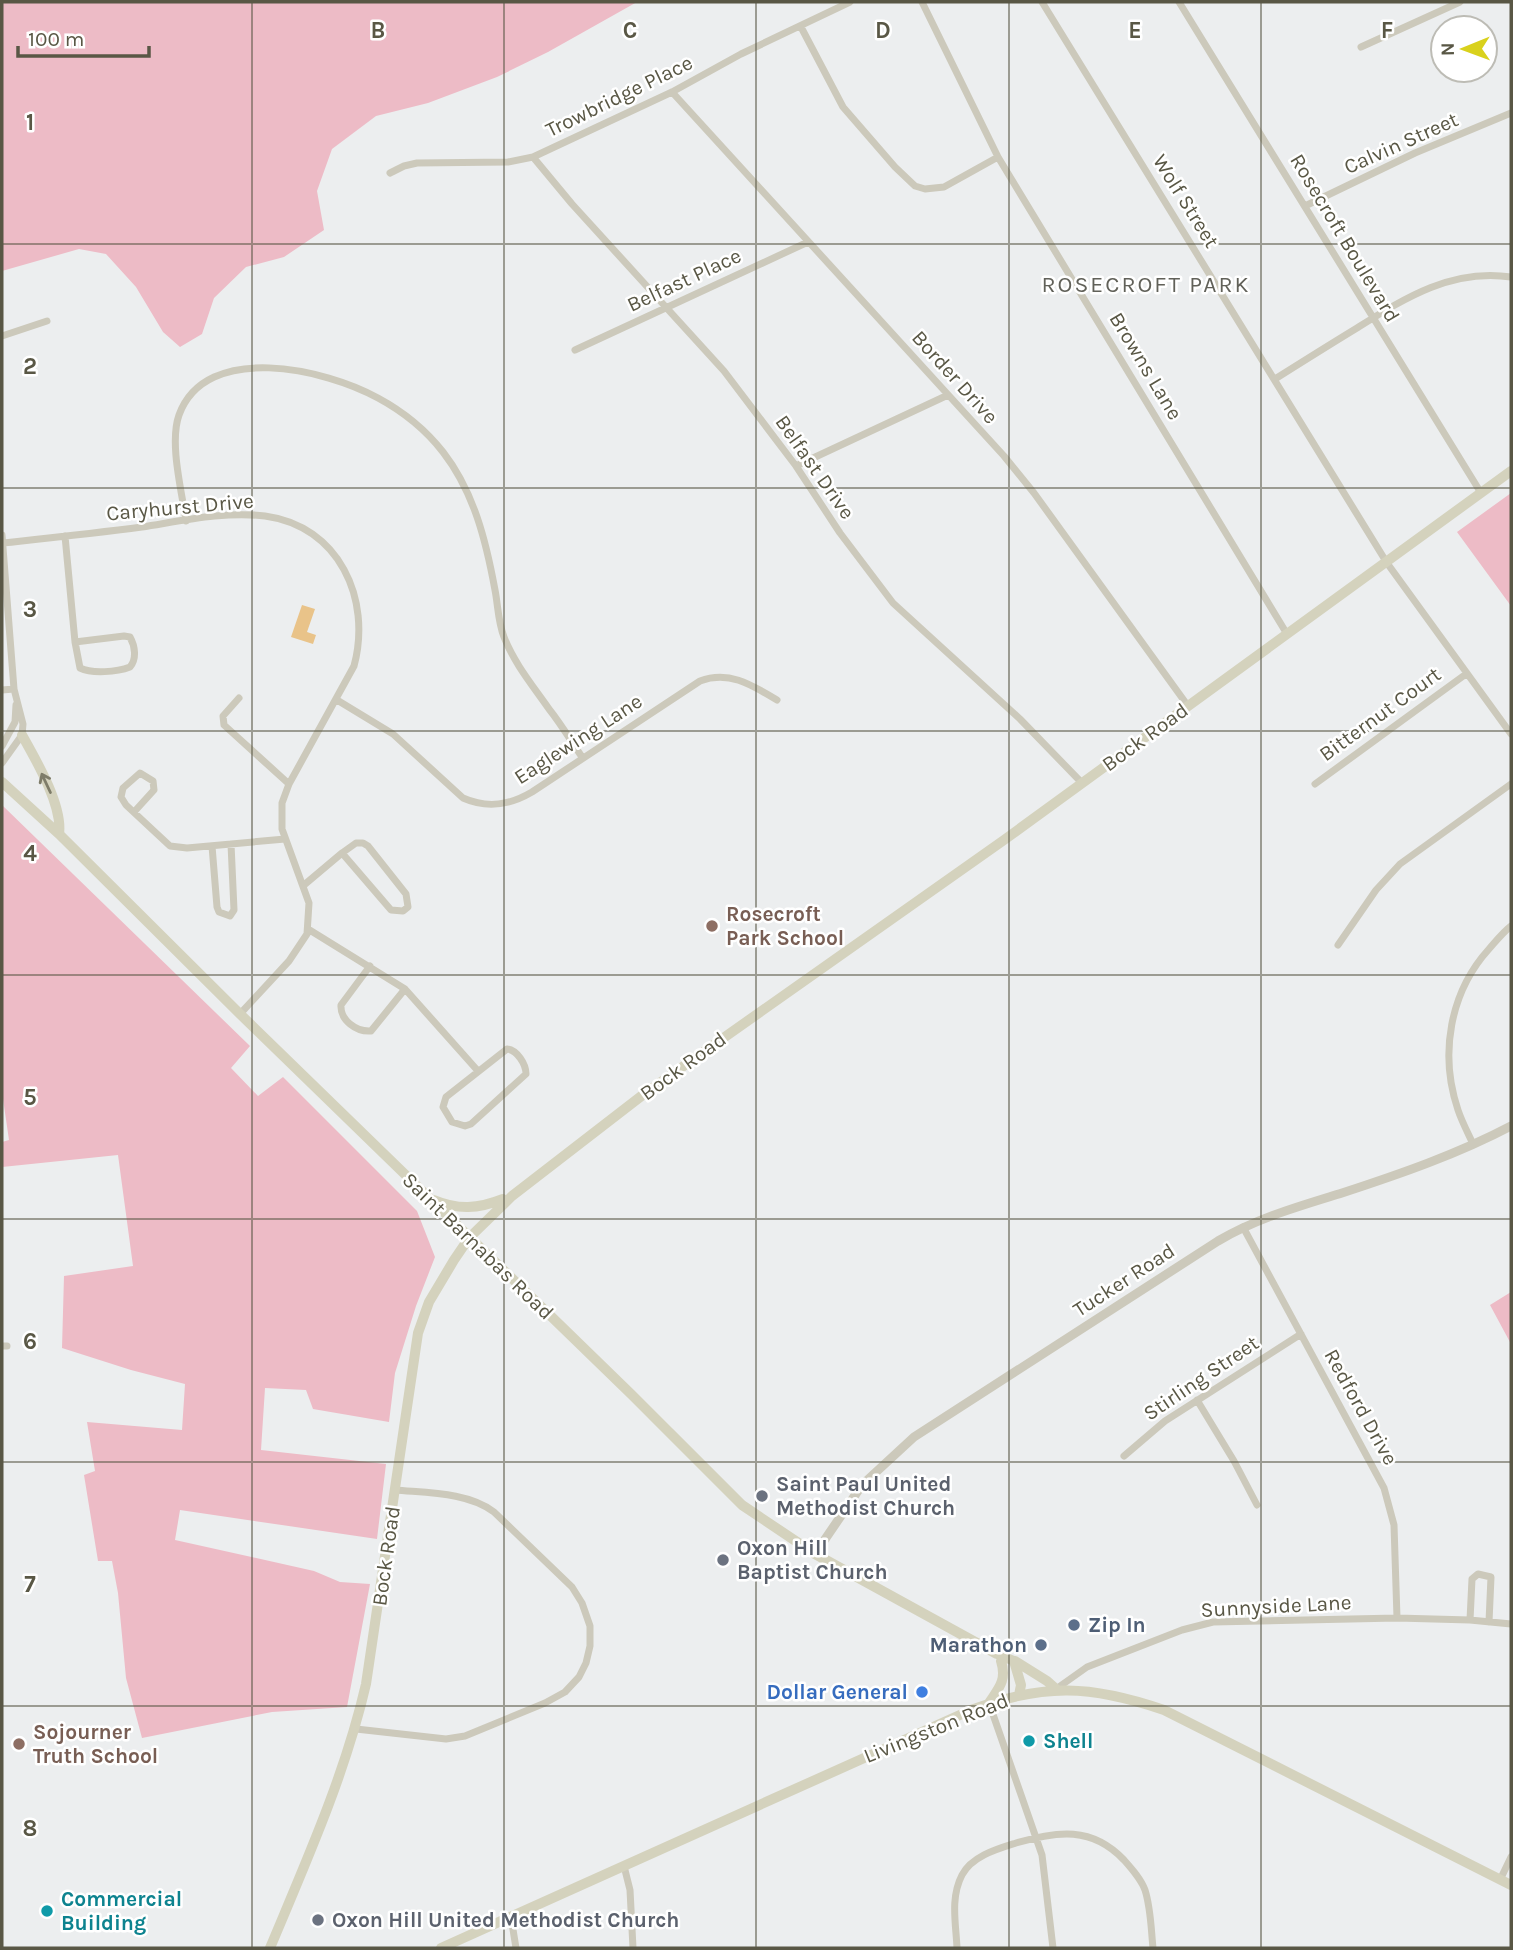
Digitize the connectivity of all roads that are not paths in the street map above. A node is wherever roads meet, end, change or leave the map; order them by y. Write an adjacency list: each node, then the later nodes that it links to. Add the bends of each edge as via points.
1 (850, 2): 6 (street, Trowbridge Place)
2 (922, 2): 11 (street, Browns Lane)
3 (1042, 2): 21 (street, Wolf Street)
4 (1179, 2): 13 (street, Rosecroft Boulevard)
5 (1460, 2): 7 (street)
6 (801, 27): 8 (street, Trowbridge Place); 11 (street, via 842,107 915,186 944,187)
7 (1361, 47)
8 (672, 92): 10 (street, Trowbridge Place); 14 (street, Border Drive)
9 (1511, 113): 13 (street, Calvin Street)
10 (533, 157): 12 (street, Trowbridge Place, via 508,162 417,163); 16 (street, Belfast Drive)
11 (999, 157): 30 (street, Browns Lane)
12 (390, 173)
13 (1305, 205): 17 (street, Rosecroft Boulevard)
14 (808, 242): 16 (street, Belfast Place); 22 (street, Border Drive)
15 (1511, 277): 17 (street, via 1479,276 1441,283 1419,290)
16 (667, 307): 20 (street, Belfast Place); 23 (street, Belfast Drive, via 724,371)
17 (1373, 317): 21 (street); 25 (street, Rosecroft Boulevard)
18 (47, 321): 19 (street)
19 (2, 336)
20 (575, 350)
21 (1275, 379): 29 (street, Wolf Street)
22 (948, 395): 23 (street); 39 (street, Border Drive, via 1034,493)
23 (796, 466): 46 (street, Belfast Drive, via 893,603 1020,719)
24 (1511, 471): 25 (main road, Bock Road)
25 (1481, 493): 29 (main road, Bock Road)
26 (186, 521): 27 (street, Caryhurst Drive); 36 (street, Caryhurst Drive, via 243,515 275,518 311,534 334,555 351,582 360,621 354,666); 43 (street, via 178,417 205,381 235,370 278,369 305,372 376,396 422,428 460,476 483,536 507,645)
27 (65, 536): 28 (street, Caryhurst Drive); 31 (street)
28 (2, 539): 33 (street)
29 (1387, 563): 30 (main road, Bock Road); 32 (street, Wolf Street)
30 (1287, 634): 39 (main road, Bock Road)
31 (75, 642): 31 (street, via 83,670 126,669 134,659 131,637)
32 (1466, 674): 40 (street, Wolf Street); 48 (street, Bitternut Court)
33 (14, 689): 34 (street); 38 (street)
34 (2, 690)
35 (239, 698): 47 (street, via 223,716 224,725)
36 (337, 700): 43 (street, Eaglewing Lane, via 393,734 457,793 475,803 497,805 519,799); 47 (street, Caryhurst Drive)
37 (777, 700): 43 (street, Eaglewing Lane, via 743,680 706,678)
38 (17, 701): 41 (street); 42 (street, via 15,722)
39 (1188, 706): 46 (main road, Bock Road)
40 (1511, 734)
41 (22, 735): 44 (street); 51 (main road, one-way to 41, via 58,808)
42 (2, 746)
43 (582, 757)
44 (2, 763)
45 (2, 782): 51 (main road, Saint Barnabas Road)
46 (1082, 783): 66 (main road, Bock Road, via 655,1086)
47 (289, 784): 52 (street, Caryhurst Drive, via 281,809)
48 (1315, 784)
49 (1511, 785): 59 (street, via 1400,864)
50 (134, 812): 50 (street, via 155,786 140,773 123,788 121,796); 54 (street, via 172,847)
51 (59, 834): 62 (main road, Saint Barnabas Road)
52 (285, 839): 53 (street); 56 (street, Caryhurst Drive)
53 (231, 844): 54 (street); 54 (street, via 233,914 224,916 217,907)
54 (212, 846)
55 (342, 853): 55 (street, via 356,843 368,846 406,894 408,907 391,910); 56 (street)
56 (304, 885): 58 (street, Caryhurst Drive, via 310,909)
57 (1511, 926): 65 (street, via 1476,964 1456,1003 1449,1042 1457,1109)
58 (308, 929): 60 (street); 62 (street, via 295,953)
59 (1338, 945)
60 (370, 966): 61 (street); 61 (street, via 341,1005 344,1017 356,1028 371,1031)
61 (405, 989): 63 (street)
62 (240, 1014): 67 (main road, Saint Barnabas Road)
63 (478, 1071): 63 (street, via 507,1049 516,1053 526,1068 526,1074 471,1124 459,1126 445,1112 443,1101)
64 (1511, 1126): 65 (street, Tucker Road)
65 (1473, 1144): 68 (street, Tucker Road)
66 (512, 1196): 67 (main road, via 464,1209); 69 (main road, Bock Road)
67 (427, 1197): 69 (main road, Saint Barnabas Road)
68 (1243, 1227): 70 (street, Redford Drive); 75 (street, Tucker Road, via 914,1437 862,1485)
69 (469, 1238): 73 (main road, Bock Road, via 437,1286 418,1333); 75 (main road, Saint Barnabas Road, via 742,1505)
70 (1301, 1334): 71 (street, Stirling Street); 76 (street, Redford Drive, via 1387,1496 1394,1525)
71 (1197, 1400): 72 (street, Stirling Street); 74 (street)
72 (1124, 1455)
73 (395, 1490): 84 (main road, Bock Road, via 374,1644); 84 (street, via 465,1499 494,1512 578,1596 590,1626 589,1655 579,1677 565,1692 465,1736 446,1739)
74 (1257, 1505)
75 (815, 1554): 80 (main road, Saint Barnabas Road)
76 (1397, 1618): 77 (street, Sunnyside Lane); 81 (street, Sunnyside Lane, via 1202,1625 1090,1666)
77 (1470, 1620): 78 (street, Sunnyside Lane); 78 (street, via 1472,1579 1486,1574 1491,1577)
78 (1489, 1622): 79 (street, Sunnyside Lane)
79 (1511, 1624)
80 (1005, 1658): 81 (main road, Saint Barnabas Road); 82 (main road, via 1021,1685); 83 (main road, via 1003,1684)
81 (1056, 1689): 82 (main road, Livingston Road); 88 (main road, Livingston Road, via 1104,1694 1164,1710)
82 (1019, 1695): 83 (main road, Livingston Road)
83 (989, 1703): 85 (street); 87 (main road, Livingston Road)
84 (356, 1729): 91 (main road, Bock Road)
85 (1036, 1837): 95 (street, via 984,1855 964,1872 956,1889); 96 (street, via 1043,1859); 97 (street, via 1084,1835 1121,1856 1144,1887)
86 (1511, 1857): 88 (street)
87 (624, 1866): 90 (main road, Livingston Road); 94 (street, via 631,1896)
88 (1500, 1880): 89 (main road, Livingston Road)
89 (1511, 1885)
90 (512, 1917): 92 (main road, Livingston Road); 93 (street)
91 (270, 1948)
92 (444, 1948)
93 (516, 1948)
94 (633, 1948)
95 (957, 1948)
96 (1053, 1948)
97 (1153, 1948)

